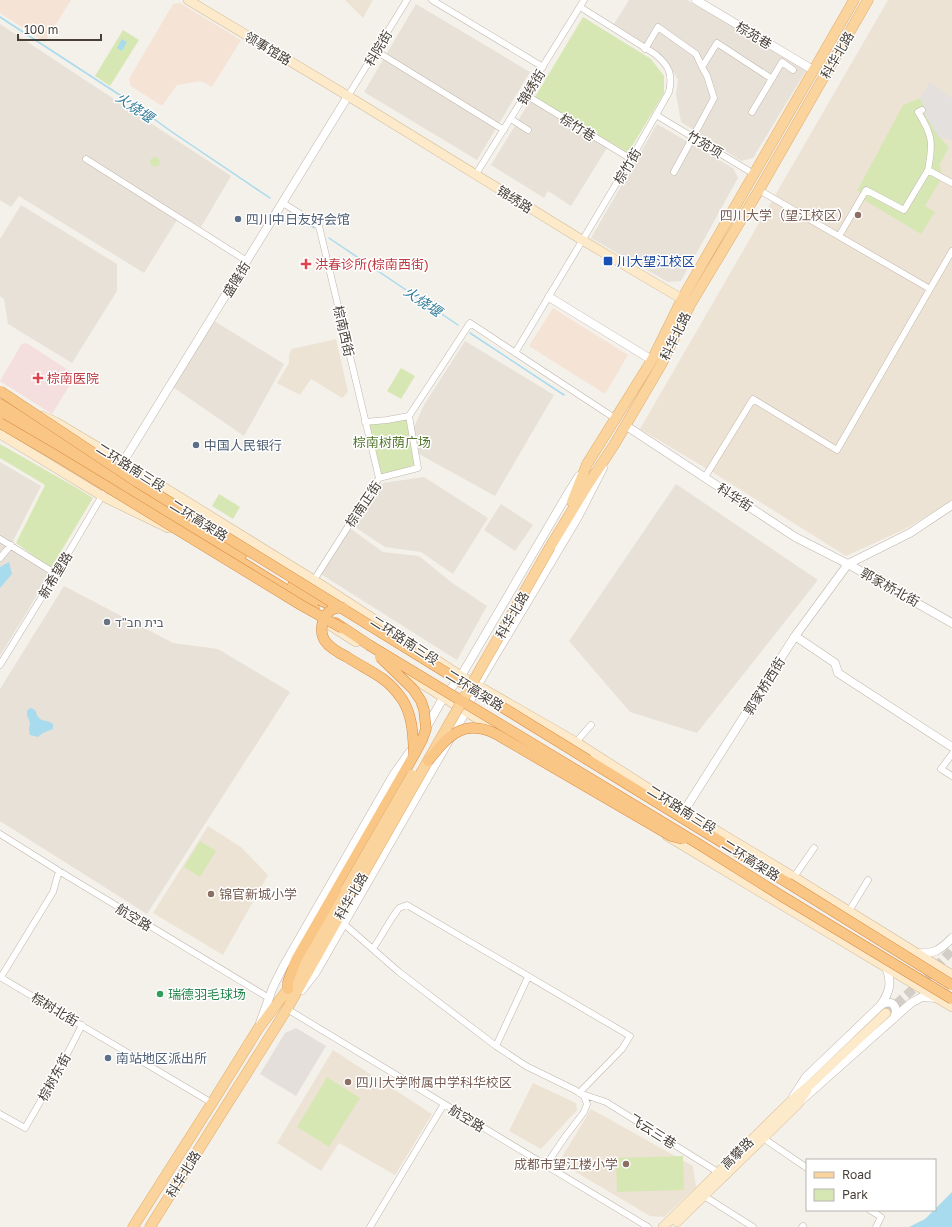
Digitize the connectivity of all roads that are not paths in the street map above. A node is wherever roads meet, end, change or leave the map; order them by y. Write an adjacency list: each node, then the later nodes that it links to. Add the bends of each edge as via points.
1 (407, 0): 10 (street, 科院街)
2 (432, 0): 11 (street)
3 (584, 0): 8 (street, 锦绣街)
4 (696, 0): 14 (street, 棕苑巷)
5 (854, 0): 14 (main road, 科华北路)
6 (868, 0): 32 (main road, 科华北路)
7 (191, 1): 17 (main road, 领事馆路)
8 (580, 8): 9 (street, 棕竹街); 11 (street, 锦绣街)
9 (645, 49): 12 (street, via 658,27 696,54); 20 (street, 棕竹街, via 665,63 672,80 670,92)
10 (376, 51): 17 (street, 科院街); 22 (street)
11 (543, 67): 16 (street, 锦绣街)
12 (702, 67): 15 (street, via 717,43); 24 (street, via 714,98)
13 (793, 70): 15 (street, via 782,62)
14 (813, 70): 30 (main road, 科华北路)
15 (772, 79): 19 (street)
16 (526, 95): 21 (street, 锦绣街); 26 (street, 棕竹巷)
17 (348, 96): 29 (main road, 锦绣路); 33 (street, 盛隆街)
18 (922, 110): 27 (street, via 918,112 932,140)
19 (752, 112)
20 (656, 115): 24 (street, 竹苑项); 26 (street, 棕竹街)
21 (511, 119): 22 (street, 锦绣街); 23 (street)
22 (504, 130): 29 (street, 锦绣街)
23 (528, 130)
24 (693, 136): 28 (street); 30 (street, 竹苑项)
25 (86, 159): 37 (street)
26 (631, 159): 35 (street, 棕竹街)
27 (928, 170): 31 (street); 34 (street, via 904,210 866,190)
28 (674, 172)
29 (476, 174): 35 (main road, 锦绣路)
30 (754, 174): 40 (main road, 科华北路)
31 (952, 184)
32 (759, 190): 34 (street); 49 (main road, 科华北路, via 690,305 661,365)
33 (283, 203): 37 (street, 盛隆街); 48 (street, 棕南西街, via 319,226)
34 (839, 236): 38 (street)
35 (582, 240): 39 (street, 棕竹街); 40 (main road, 锦绣路)
36 (952, 252): 38 (street)
37 (247, 261): 56 (street, 盛隆街)
38 (930, 289): 58 (street, via 837,450 753,399)
39 (549, 297): 41 (street, 棕竹街); 42 (street)
40 (682, 299): 42 (main road, 科华北路)
41 (515, 353): 46 (street, via 470,324); 49 (street)
42 (652, 360): 49 (main road, 科华北路)
43 (0, 391): 71 (highway, 二环高架路, bridge, via 137,482)
44 (0, 396): 45 (main road, 二环路南三段)
45 (3, 406): 47 (highway); 51 (main road); 56 (main road, 二环路南三段, via 56,422)
46 (409, 416): 48 (street); 59 (street, 棕南正街, via 418,468)
47 (18, 420): 51 (main road); 53 (highway); 55 (main road); 60 (main road, via 46,446)
48 (365, 422): 59 (street, 棕南西街)
49 (621, 422): 54 (main road, 科华北路); 57 (main road, 科华北路); 58 (street, 科华街)
50 (0, 423): 73 (highway, 二环高架路, bridge)
51 (39, 423): 56 (main road, via 96,460)
52 (0, 434): 55 (main road)
53 (50, 440): 71 (highway, bridge, via 304,592); 73 (highway, bridge, via 298,597)
54 (614, 445): 66 (main road, 科华北路); 78 (street, via 578,518)
55 (47, 462): 61 (main road)
56 (123, 462): 70 (main road, 二环路南三段)
57 (587, 464): 66 (main road, 科华北路, via 573,500); 77 (street)
58 (705, 477): 68 (street, 科华街, via 795,537)
59 (378, 478): 70 (street, 棕南正街)
60 (110, 484): 61 (street, 新希望路); 65 (main road)
61 (102, 496): 65 (main road); 69 (street, 新希望路)
62 (952, 505): 68 (street, 郭家桥北街, via 910,533)
63 (0, 539): 64 (street)
64 (11, 545): 67 (street); 69 (street)
65 (200, 545): 79 (main road)
66 (548, 546): 87 (main road, 科华北路, bridge); 96 (main road, bridge)
67 (0, 558)
68 (848, 564): 72 (street, 郭家桥北街); 74 (street, 郭家桥西街)
69 (56, 574): 76 (street, 新希望路)
70 (314, 580): 77 (main road, 二环路南三段)
71 (357, 617): 86 (highway, 二环高架路, bridge)
72 (952, 623)
73 (342, 628): 75 (highway, 二环高架路)
74 (795, 636): 83 (street, via 836,663 838,673); 89 (street, 郭家桥西街)
75 (369, 645): 85 (highway, bridge, via 413,689 421,701 426,728); 91 (highway, 二环高架路, bridge)
76 (0, 665)
77 (461, 676): 78 (main road, 二环路南三段); 79 (street)
78 (478, 686): 80 (street); 82 (main road, 二环路南三段)
79 (443, 698): 80 (main road); 108 (street, via 427,727 394,774 283,967)
80 (466, 711): 98 (street); 102 (main road, via 581,785)
81 (591, 725): 82 (street)
82 (576, 742): 89 (main road, 二环路南三段)
83 (952, 747)
84 (952, 754): 88 (street, via 942,769)
85 (414, 755): 86 (highway, bridge, via 410,718 402,698 385,681 334,649 323,638 321,628 324,618 336,607 350,608 360,613 501,700); 107 (highway, via 296,960 288,982)
86 (588, 760): 106 (highway, 二环高架路, bridge)
87 (428, 761): 91 (highway, bridge, via 451,735 472,728 485,729 671,836); 96 (main road, 科华北路, bridge)
88 (952, 776)
89 (684, 811): 94 (main road, 二环路南三段)
90 (0, 834): 93 (street, 航空路)
91 (697, 843): 110 (highway, 二环高架路, bridge)
92 (814, 848): 94 (street)
93 (59, 871): 104 (street, 棕树北街, via 53,892); 108 (street, 航空路)
94 (794, 877): 97 (main road, 二环路南三段)
95 (868, 880): 97 (street)
96 (350, 891): 107 (main road, 科华北路); 112 (main road, 科华北路)
97 (849, 911): 101 (main road, 二环路南三段)
98 (344, 924): 100 (street, 飞云三巷); 112 (street, via 316,972)
99 (952, 940): 101 (street, via 929,954)
100 (373, 950): 105 (street, via 395,913 407,905); 117 (street, 飞云三巷)
101 (916, 953): 103 (main road, 二环路南三段)
102 (886, 967): 109 (main road); 113 (street, via 890,985)
103 (952, 975)
104 (1, 977): 115 (street, 棕树北街)
105 (528, 977): 117 (street); 118 (street, via 630,1036 622,1049)
106 (952, 985)
107 (288, 990): 116 (main road, 科华北路)
108 (269, 998): 116 (street)
109 (936, 998): 111 (main road); 114 (street, via 922,997)
110 (952, 999)
111 (952, 1008)
112 (286, 1009): 121 (street, 航空路); 130 (main road, 科华北路)
113 (884, 1009): 114 (street, via 885,1003 894,1006 897,1013); 119 (main road, 高攀路); 119 (street, via 806,1077)
114 (894, 1018): 119 (street)
115 (82, 1025): 120 (street, 棕树北街); 122 (street, 棕树东街, via 25,1128)
116 (258, 1029): 120 (main road, 科华北路)
117 (496, 1046): 118 (street, 飞云三巷, via 526,1066)
118 (579, 1093): 124 (street, via 584,1096 587,1104 584,1112); 126 (street, 飞云三巷, via 606,1102)
119 (794, 1102): 123 (main road, 高攀路); 126 (main road, 高攀路)
120 (212, 1103): 129 (main road, 科华北路)
121 (444, 1104): 124 (street, 航空路); 131 (street)
122 (0, 1114)
123 (763, 1138): 125 (street); 126 (main road, 高攀路)
124 (546, 1165): 132 (street, 航空路)
125 (806, 1167)
126 (721, 1174): 127 (main road, 高攀路); 133 (main road, 高攀路)
127 (704, 1196): 134 (main road, 高攀路); 135 (street)
128 (872, 1211): 136 (street, via 881,1217)
129 (133, 1227)
130 (150, 1227)
131 (370, 1227)
132 (648, 1227)
133 (663, 1227)
134 (672, 1227)
135 (753, 1227)
136 (876, 1227)

